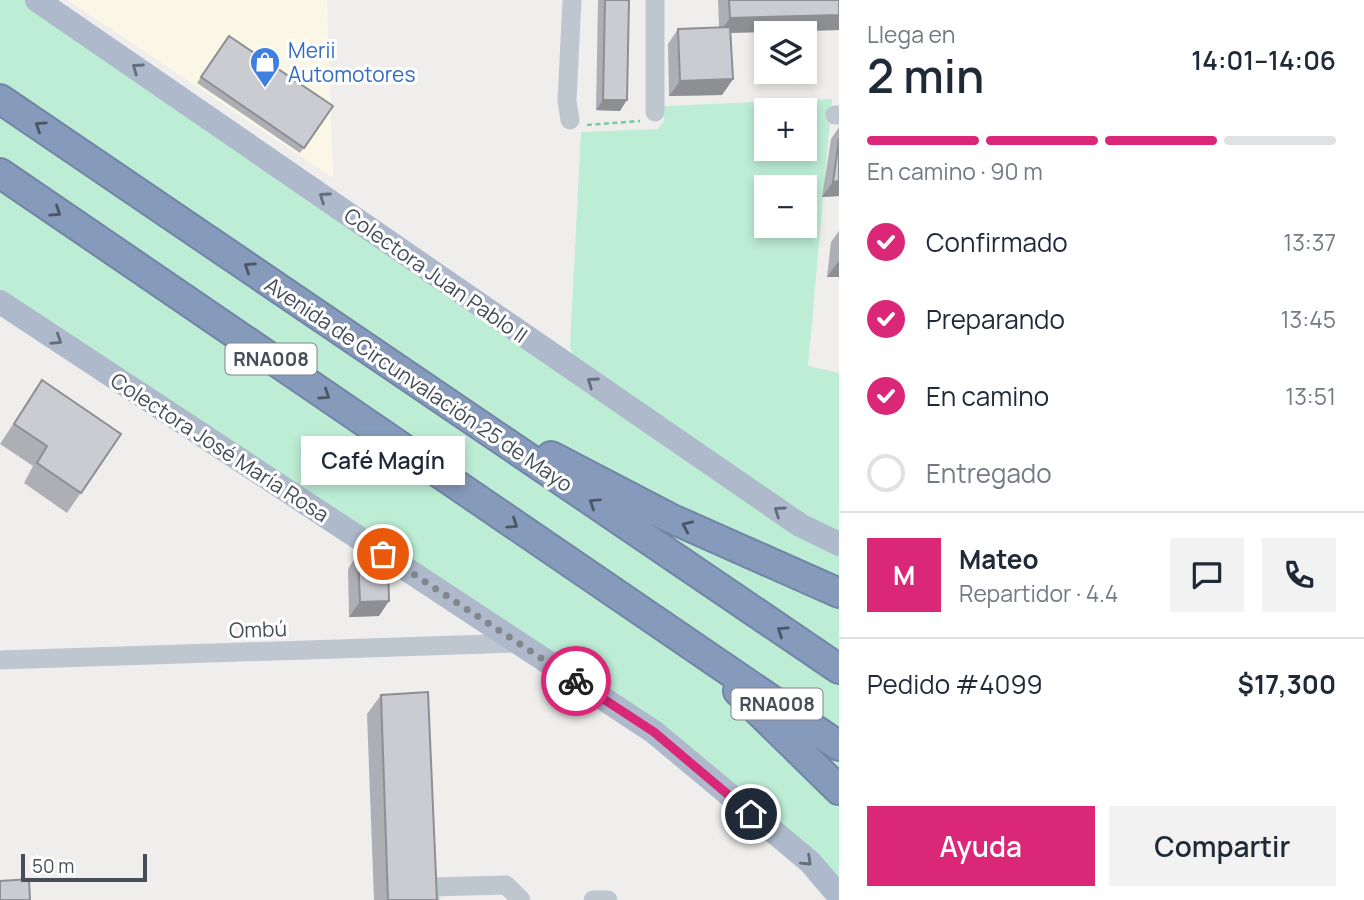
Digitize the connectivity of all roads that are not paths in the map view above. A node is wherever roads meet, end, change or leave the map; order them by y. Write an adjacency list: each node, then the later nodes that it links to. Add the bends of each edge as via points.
1 (37, 0): 10 (main road, Colectora Juan Pablo II, one-way to 1, via 800,525)
2 (572, 0): 6 (street)
3 (655, 0): 5 (street)
4 (0, 99): 9 (highway, Avenida de Circunvalación 25 de Mayo / RNA008, one-way to 4)
5 (655, 112)
6 (570, 120)
7 (0, 173): 14 (highway, RNA008, one-way to 14)
8 (0, 302): 12 (main road, Colectora José María Rosa, one-way to 12)
9 (460, 412): 11 (highway, one-way to 9, via 670,518); 15 (highway, Avenida de Circunvalación 25 de Mayo / RNA008, one-way to 9)
10 (839, 544)
11 (839, 593)
12 (518, 643): 13 (street, Ombú); 19 (main road, Colectora José María Rosa, one-way to 19, via 654,732 810,862)
13 (0, 660)
14 (715, 661): 16 (highway, RNA008); 17 (highway, via 749,704)
15 (839, 669)
16 (839, 746)
17 (839, 790)
18 (474, 892): 20 (street, via 430,887); 21 (street, via 506,886)
19 (839, 896)
20 (430, 900)
21 (521, 900)
22 (593, 900): 23 (street)
23 (608, 900)

